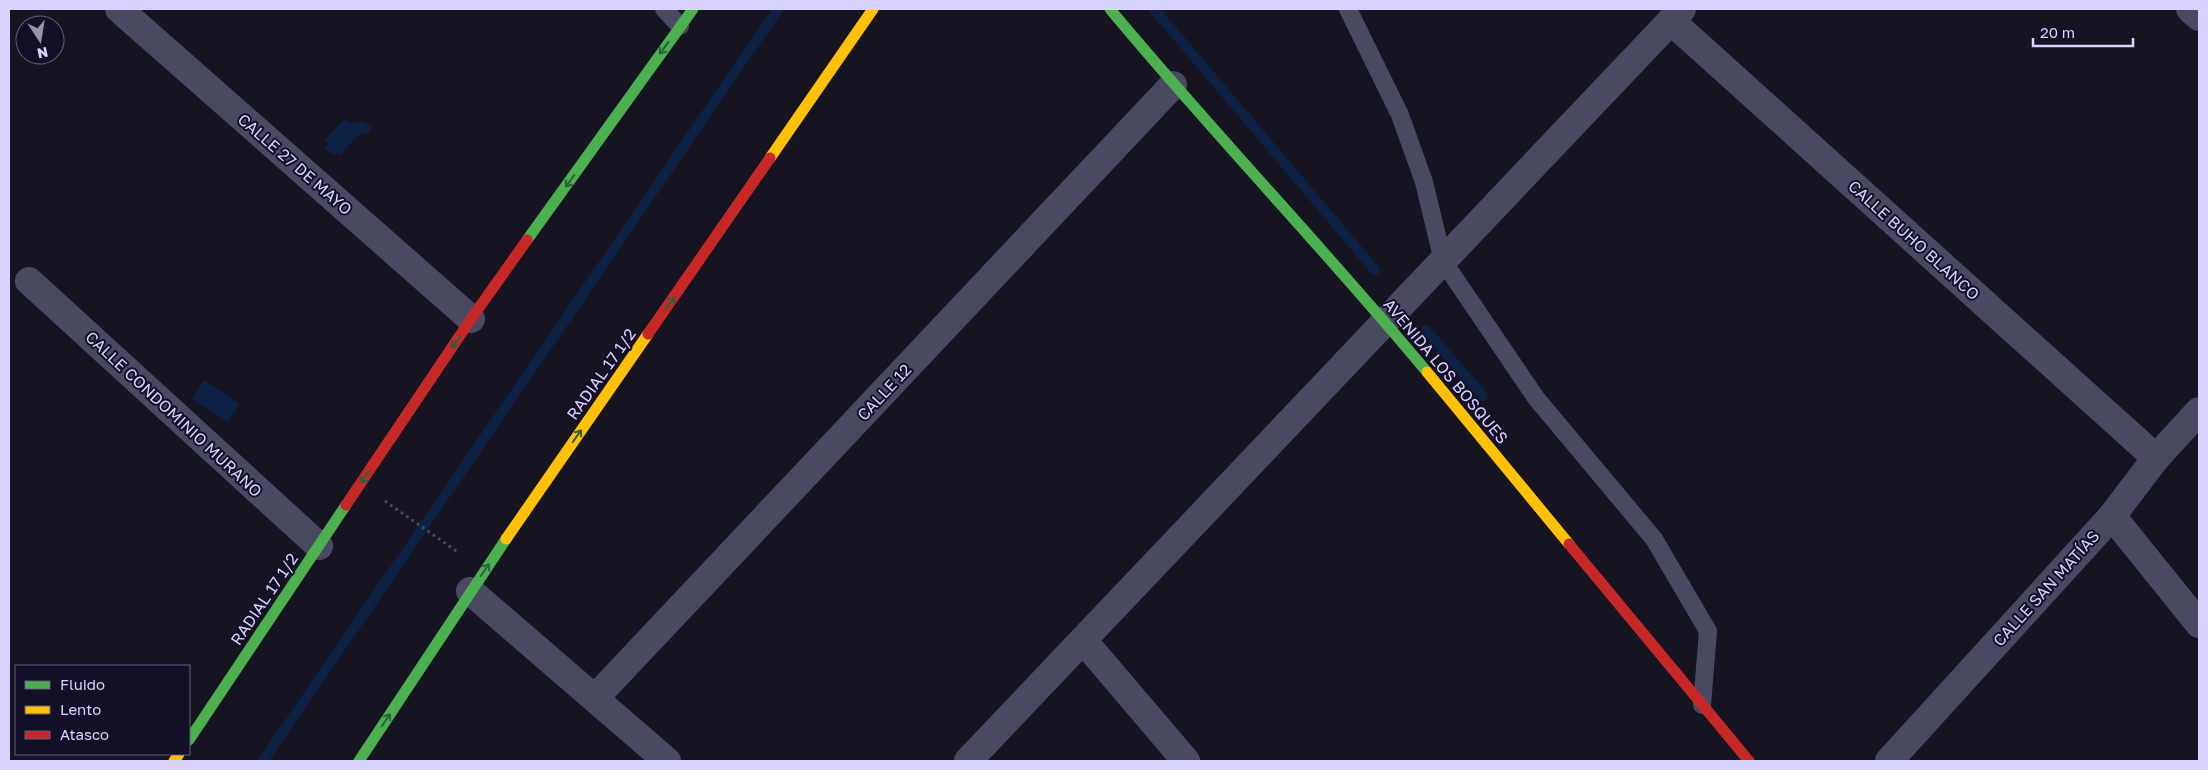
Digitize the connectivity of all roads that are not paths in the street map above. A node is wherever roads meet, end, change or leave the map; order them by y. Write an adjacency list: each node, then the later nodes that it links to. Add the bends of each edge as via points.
1 (119, 9): 14 (street, CALLE 27 DE MAYO)
2 (664, 9): 10 (lane)
3 (692, 9): 10 (main road, RADIAL 17 1/2)
4 (873, 9): 20 (main road, RADIAL 17 1/2, one-way to 4)
5 (1110, 9): 11 (main road, AVENIDA LOS BOSQUES)
6 (1348, 9): 12 (lane, via 1400,115 1424,182)
7 (2190, 9): 9 (street)
8 (1676, 15): 12 (street); 17 (street, CALLE BUHO BLANCO)
9 (2199, 17)
10 (680, 26): 14 (main road, RADIAL 17 1/2, one-way to 14)
11 (1173, 85): 15 (main road, AVENIDA LOS BOSQUES); 23 (street, CALLE 12)
12 (1443, 261): 15 (street); 24 (lane, via 1536,398 1654,539 1708,631)
13 (29, 281): 19 (street, CALLE CONDOMINIO MURANO)
14 (471, 319): 19 (main road, RADIAL 17 1/2, one-way to 19)
15 (1385, 322): 22 (street); 24 (main road, AVENIDA LOS BOSQUES)
16 (2199, 411): 17 (street, CALLE SAN MATÍAS)
17 (2156, 458): 18 (street, CALLE SAN MATÍAS)
18 (2112, 516): 21 (street); 31 (street, CALLE SAN MATÍAS)
19 (319, 546): 25 (main road, RADIAL 17 1/2)
20 (470, 591): 23 (street); 26 (main road, RADIAL 17 1/2, one-way to 20)
21 (2199, 624)
22 (1083, 640): 28 (street); 29 (street)
23 (595, 698): 27 (street)
24 (1702, 705): 30 (main road, AVENIDA LOS BOSQUES)
25 (190, 739)
26 (359, 761)
27 (667, 761)
28 (968, 761)
29 (1186, 761)
30 (1749, 761)
31 (1888, 761)

